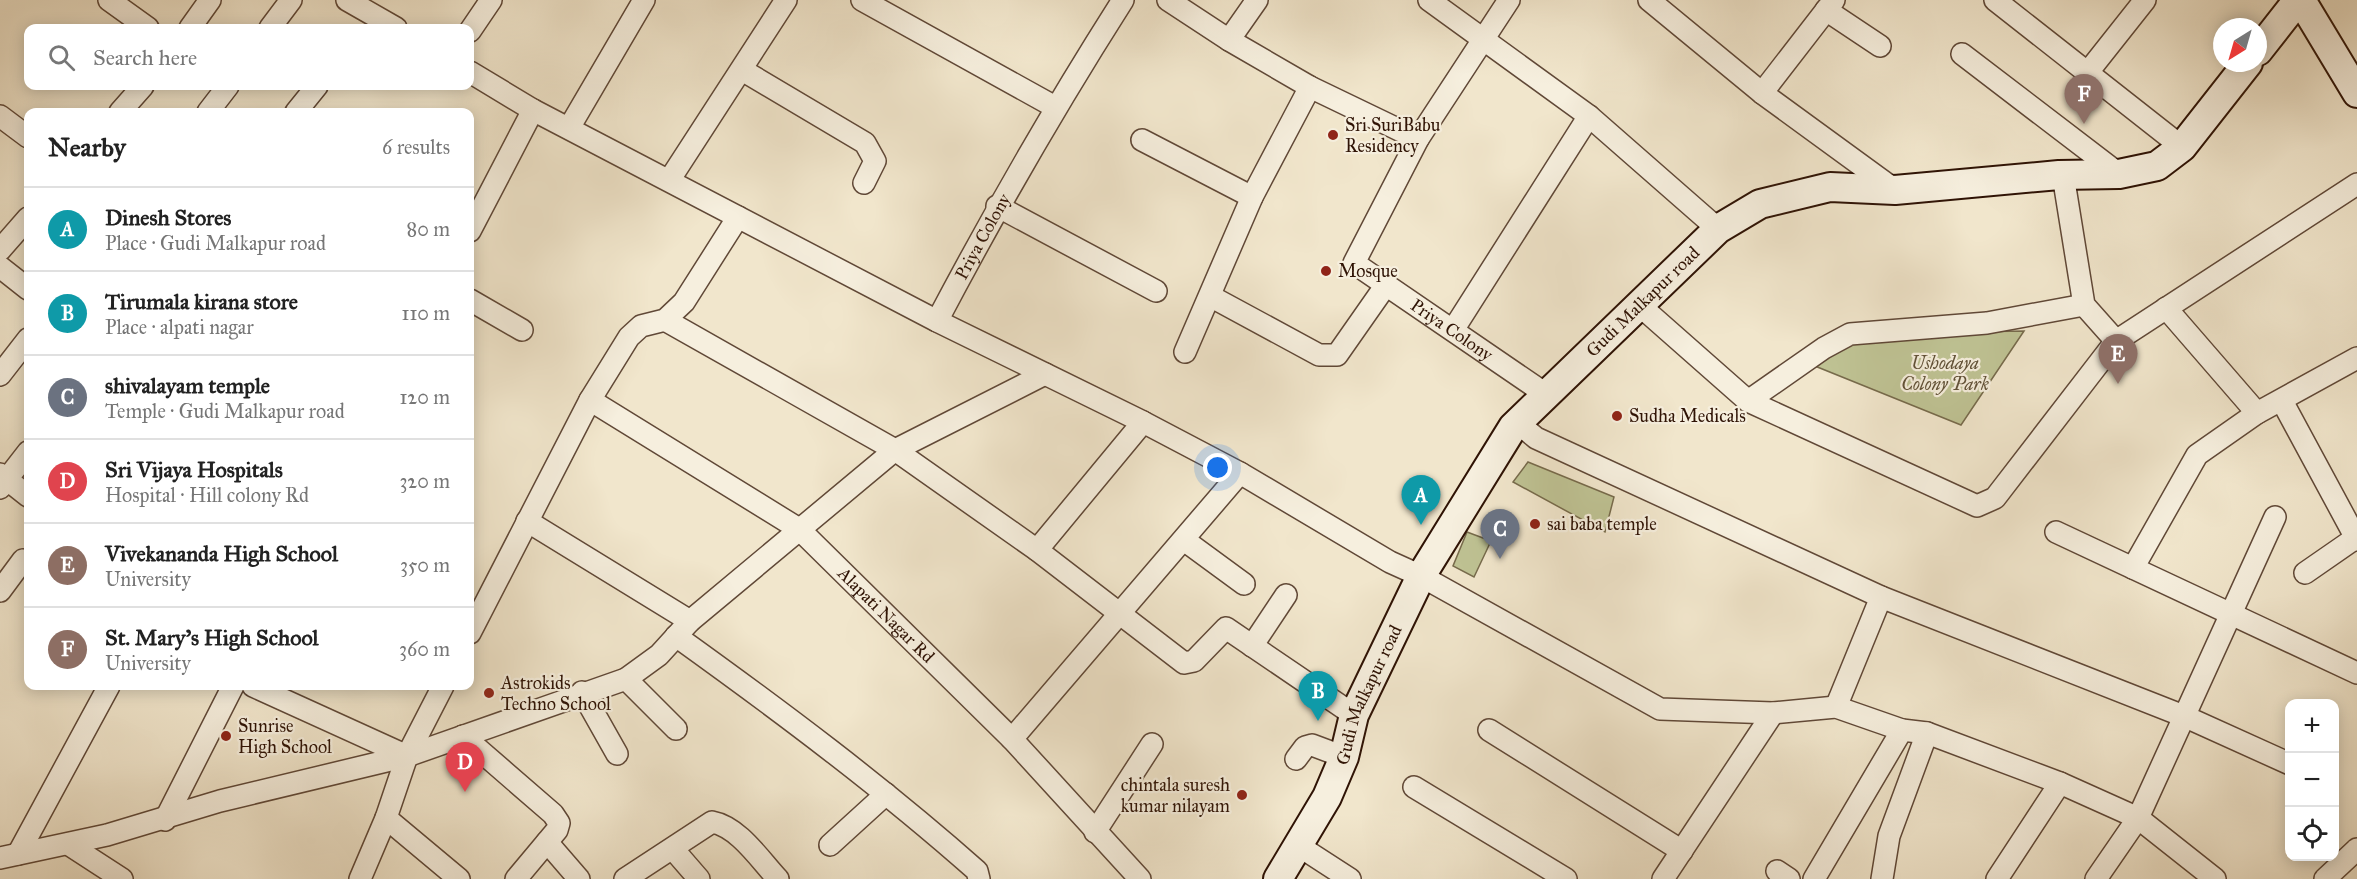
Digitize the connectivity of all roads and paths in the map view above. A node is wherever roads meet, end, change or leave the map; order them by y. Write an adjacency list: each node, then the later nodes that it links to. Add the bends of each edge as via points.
1 (110, 0): 20 (street)
2 (210, 0): 21 (street)
3 (291, 0): 22 (street)
4 (346, 0): 19 (street)
5 (491, 0): 23 (street)
6 (644, 0): 46 (street)
7 (786, 0): 29 (street)
8 (862, 0): 39 (street)
9 (1123, 0): 39 (street, Priya Colony)
10 (1168, 0): 25 (street)
11 (1257, 0): 25 (street)
12 (1429, 0): 24 (street)
13 (1509, 0): 24 (street, Priya Colony)
14 (1649, 0): 37 (street)
15 (1995, 0): 30 (street)
16 (2145, 0): 30 (street)
17 (1830, 5): 27 (street); 37 (street)
18 (2308, 5): 26 (street); 38 (street)
19 (365, 21)
20 (143, 24)
21 (193, 24)
22 (273, 24)
23 (474, 25)
24 (1485, 39): 45 (street); 49 (street, Priya Colony)
25 (1229, 40): 33 (street)
26 (2267, 43)
27 (1880, 46)
28 (1962, 54): 51 (street)
29 (742, 70): 53 (street); 54 (street, via 865,143 875,161)
30 (2088, 72): 50 (street)
31 (2241, 72): 50 (street, Gudi Malkapur road)
32 (474, 74): 43 (street)
33 (1310, 87): 49 (street); 57 (street)
34 (139, 90): 40 (street)
35 (225, 90): 41 (street)
36 (314, 90): 42 (street)
37 (1762, 93): 56 (street)
38 (2357, 93)
39 (1054, 107): 58 (street, Priya Colony)
40 (124, 108)
41 (211, 108)
42 (299, 108)
43 (533, 110): 46 (street); 61 (street)
44 (0, 116): 47 (street)
45 (1589, 116): 62 (street); 76 (street)
46 (569, 128): 53 (street)
47 (24, 134)
48 (1142, 140): 57 (street)
49 (1418, 140): 65 (street, Priya Colony, via 1354,263)
50 (2182, 147): 51 (street, Gudi Malkapur road, via 2157,166)
51 (2119, 174): 52 (street, Gudi Malkapur road)
52 (2063, 175): 56 (street, Gudi Malkapur road); 71 (street)
53 (670, 179): 59 (street)
54 (864, 183)
55 (2357, 184): 72 (street)
56 (1894, 190): 62 (street, Gudi Malkapur road, via 1830,187 1760,204)
57 (1251, 197): 68 (street)
58 (997, 206): 67 (street); 74 (street, Priya Colony)
59 (738, 217): 73 (street, via 684,302); 74 (street)
60 (24, 223): 63 (street)
61 (474, 223)
62 (1718, 229): 70 (street, Gudi Malkapur road)
63 (0, 250)
64 (0, 267): 66 (street)
65 (1386, 285): 68 (street, via 1338,355 1319,355); 76 (street, Priya Colony)
66 (24, 286)
67 (1156, 291)
68 (1210, 296): 79 (street)
69 (474, 302): 75 (street)
70 (1638, 304): 83 (street, Gudi Malkapur road); 85 (street)
71 (2084, 305): 77 (street); 85 (street, via 1986,323 1850,334)
72 (2166, 308): 77 (street); 87 (street)
73 (665, 320): 84 (street, via 641,326 628,337); 90 (street)
74 (937, 321): 81 (street)
75 (522, 330)
76 (1453, 330): 83 (street, Priya Colony)
77 (2116, 340): 85 (street, via 1995,498 1977,506)
78 (24, 344): 82 (street)
79 (1185, 352)
80 (2356, 360): 86 (street)
81 (1045, 374): 88 (street); 90 (street)
82 (0, 375)
83 (1547, 395): 89 (street, Gudi Malkapur road)
84 (590, 400): 96 (street); 97 (street, Alapati Nagar Rd)
85 (1748, 401)
86 (2282, 401): 87 (street); 99 (street)
87 (2257, 413): 103 (street, via 2197,454)
88 (1143, 422): 92 (street); 101 (street)
89 (1518, 423): 105 (street, Gudi Malkapur road); 109 (street, via 1536,438)
90 (895, 450): 97 (street); 101 (street)
91 (24, 456): 93 (street)
92 (1240, 473): 100 (street); 105 (street, via 1390,562)
93 (2, 480): 94 (street)
94 (24, 494)
95 (2275, 517): 111 (street)
96 (527, 521): 112 (street); 113 (street)
97 (799, 529): 113 (street); 131 (street, Alapati Nagar Rd)
98 (2056, 532): 103 (street)
99 (2357, 538): 104 (street)
100 (1184, 540): 106 (street); 110 (street)
101 (1037, 550): 110 (street)
102 (23, 560): 107 (street)
103 (2133, 568): 111 (street)
104 (2305, 573)
105 (1422, 576): 123 (street, via 1660,709); 124 (street, Gudi Malkapur road)
106 (1244, 585)
107 (0, 591)
108 (1286, 595): 114 (street)
109 (1881, 597): 122 (street); 125 (street)
110 (1121, 612): 114 (street, via 1184,663 1198,657 1226,628); 131 (street)
111 (2232, 615): 115 (street); 125 (street)
112 (474, 625)
113 (683, 629): 116 (street, via 658,655); 140 (street)
114 (1252, 646): 124 (street)
115 (2357, 673)
116 (626, 679): 121 (street); 126 (street)
117 (107, 690): 152 (street)
118 (231, 690): 143 (street)
119 (262, 690): 134 (street)
120 (441, 690): 134 (street)
121 (582, 692): 130 (street); 133 (street)
122 (1836, 707): 123 (street); 128 (street)
123 (1773, 713): 151 (street)
124 (1354, 715): 135 (street, Gudi Malkapur road)
125 (2186, 717): 137 (street); 142 (street)
126 (676, 729)
127 (1490, 730): 151 (street)
128 (1902, 730): 129 (street); 167 (street)
129 (1927, 733): 138 (street); 168 (street, via 1889,836)
130 (463, 736): 134 (street); 145 (street, via 553,814 559,823)
131 (1012, 739): 144 (street, Alapati Nagar Rd)
132 (1152, 744): 144 (street)
133 (617, 754)
134 (407, 756): 141 (street); 143 (street, via 220,801)
135 (1344, 757): 136 (street, via 1312,745 1305,747); 148 (street, Gudi Malkapur road)
136 (1296, 759)
137 (2285, 762)
138 (2060, 783): 142 (street); 169 (street)
139 (1414, 788): 165 (street)
140 (886, 794): 147 (street); 161 (street, via 977,871)
141 (386, 818): 154 (street); 155 (street)
142 (2138, 818): 170 (street); 171 (street)
143 (165, 820): 146 (street)
144 (1095, 832): 162 (street, Alapati Nagar Rd)
145 (547, 842): 156 (street); 157 (street)
146 (68, 844): 152 (street); 153 (street)
147 (830, 845)
148 (1299, 846): 163 (street, Gudi Malkapur road); 164 (street)
149 (673, 849): 158 (street); 159 (street); 160 (street, via 712,822 721,824 736,834)
150 (2357, 849): 172 (street)
151 (1682, 851): 166 (street)
152 (9, 856)
153 (122, 879)
154 (360, 879)
155 (459, 879)
156 (516, 879)
157 (579, 879)
158 (625, 879)
159 (699, 879)
160 (778, 879)
161 (979, 879)
162 (1140, 879)
163 (1278, 879)
164 (1350, 879)
165 (1566, 879)
166 (1663, 879)
167 (1814, 879)
168 (1882, 879)
169 (1997, 879)
170 (2096, 879)
171 (2215, 879)
172 (2326, 879)

